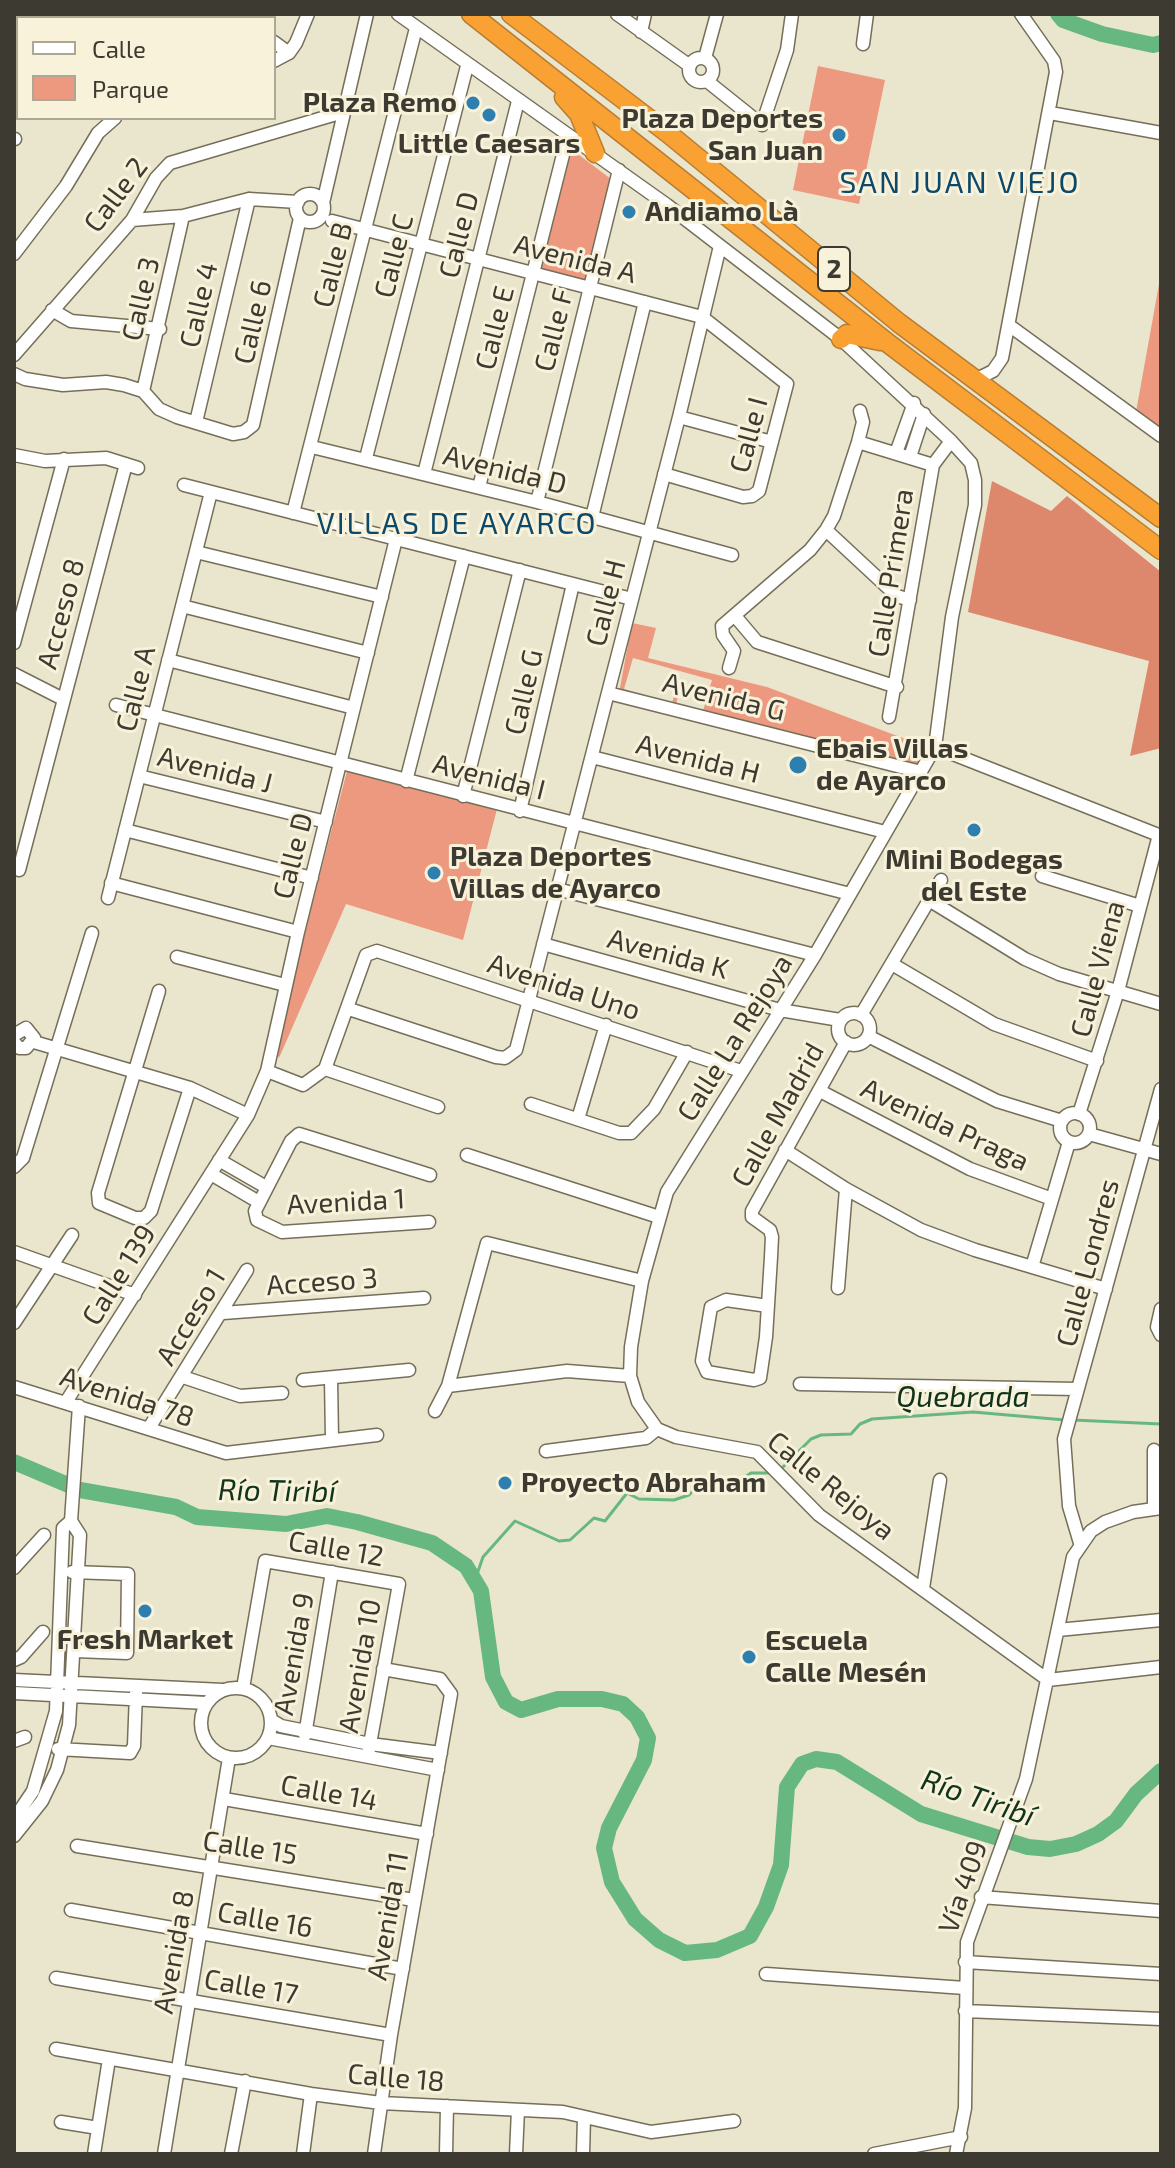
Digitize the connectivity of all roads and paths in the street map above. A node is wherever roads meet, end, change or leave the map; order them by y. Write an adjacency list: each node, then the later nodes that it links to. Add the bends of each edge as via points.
1 (308, 14): 17 (street)
2 (367, 14): 24 (street)
3 (398, 14): 12 (street)
4 (471, 14): 15 (highway, 2)
5 (511, 14): 53 (highway, 2, via 669,134 899,323)
6 (617, 14): 13 (street)
7 (645, 14): 13 (street)
8 (717, 14): 18 (street)
9 (792, 14): 22 (street, via 787,50 762,125)
10 (867, 14): 16 (street)
11 (1021, 14): 25 (street, via 1056,67)
12 (416, 28): 20 (street); 37 (street, Calle B)
13 (641, 32): 21 (street)
14 (276, 43): 17 (street)
15 (512, 44): 29 (highway, via 579,114); 50 (highway, 2)
16 (863, 44)
17 (289, 53): 19 (street)
18 (705, 58): 21 (street); 22 (street, via 714,69)
19 (276, 60)
20 (467, 66): 23 (street); 38 (street, Calle C)
21 (690, 66): 22 (street, via 693,80)
22 (707, 81)
23 (518, 101): 28 (street); 41 (street, Calle D)
24 (343, 112): 31 (street); 35 (street, Calle 2, via 170,163)
25 (1050, 113): 27 (street); 47 (street)
26 (113, 120): 40 (street, via 98,133 58,199)
27 (1161, 133)
28 (568, 135): 29 (street); 42 (street, Calle E)
29 (595, 153): 30 (street)
30 (619, 170): 39 (street); 43 (street, Calle F)
31 (320, 195): 33 (street); 33 (street, via 319,219)
32 (249, 199): 33 (street); 34 (street); 60 (street, Calle 4)
33 (298, 214): 60 (street, Calle 6, via 253,425 233,434)
34 (183, 216): 35 (street); 48 (street, Calle 3)
35 (132, 220): 45 (street, Calle 2)
36 (332, 221): 37 (street, Avenida A)
37 (366, 230): 38 (street, Avenida A); 65 (street, Calle B)
38 (422, 244): 41 (street, Avenida A); 69 (street, Calle C)
39 (720, 246): 46 (street, Calle H); 49 (street)
40 (14, 254)
41 (477, 259): 42 (street, Avenida A); 72 (street, Calle D)
42 (533, 273): 43 (street, Avenida A); 75 (street, Calle E)
43 (589, 287): 44 (street, Avenida A); 77 (street, Calle F)
44 (645, 302): 46 (street, Avenida A); 79 (street)
45 (52, 310): 48 (street, via 71,321); 51 (street, Calle 2)
46 (702, 317): 54 (street, Avenida A); 59 (street, Calle H)
47 (1010, 326): 53 (street, via 998,366); 61 (street)
48 (160, 329): 55 (street, Calle 3)
49 (841, 339): 50 (highway, via 847,334); 56 (street)
50 (889, 344): 84 (highway, 2)
51 (14, 355)
52 (14, 374): 55 (street, via 42,383 106,382)
53 (977, 379): 80 (highway, 2)
54 (787, 384): 63 (street, Calle I)
55 (143, 391): 60 (street, via 159,409)
56 (914, 403): 58 (street); 66 (street)
57 (860, 411): 64 (street)
58 (924, 414): 62 (street); 68 (street)
59 (679, 417): 63 (street); 73 (street, Calle H)
60 (196, 422)
61 (1161, 436)
62 (951, 441): 71 (street, Calle Primera); 107 (street, via 971,463 975,505 952,617)
63 (772, 442): 73 (street, Calle I, via 759,491 752,496)
64 (858, 442): 66 (street); 81 (street)
65 (312, 447): 69 (street, Avenida D); 78 (street, Calle B)
66 (896, 453): 68 (street)
67 (14, 455): 70 (street)
68 (910, 457): 71 (street)
69 (366, 458): 72 (street, Avenida D)
70 (64, 459): 95 (street); 102 (street, Acceso 8, via 106,458 132,466)
71 (933, 465): 92 (street, Calle Primera)
72 (424, 474): 75 (street, Avenida D)
73 (664, 474): 82 (street, Calle H)
74 (184, 485): 76 (street)
75 (479, 487): 77 (street, Avenida D)
76 (211, 492): 78 (street); 85 (street, Calle A)
77 (537, 502): 79 (street, Avenida D)
78 (293, 513): 83 (street)
79 (592, 517): 82 (street, Avenida D)
80 (1161, 518)
81 (826, 530): 92 (street, via 897,596); 94 (street)
82 (650, 532): 86 (street, Avenida D); 91 (street, Calle H)
83 (396, 539): 87 (street); 90 (street, Calle D)
84 (1161, 550)
85 (196, 552): 90 (street); 93 (street, Calle A)
86 (732, 555)
87 (464, 556): 88 (street); 112 (street)
88 (520, 570): 89 (street); 113 (street)
89 (573, 584): 91 (street); 114 (street, Calle G)
90 (382, 597): 96 (street, Calle D)
91 (632, 599): 101 (street, Calle H)
92 (910, 600): 100 (street, Calle Primera)
93 (182, 606): 96 (street); 97 (street, Calle A)
94 (735, 616): 98 (street, via 721,631 734,651); 100 (street, via 757,642)
95 (14, 643)
96 (368, 653): 104 (street, Calle D)
97 (168, 660): 104 (street); 105 (street, Calle A)
98 (729, 668)
99 (14, 674): 102 (street)
100 (897, 687): 106 (street, Calle Primera)
101 (608, 693): 108 (street, Calle H); 110 (street, Avenida G)
102 (63, 699): 120 (street, Acceso 8)
103 (116, 705): 105 (street, Avenida I)
104 (354, 708): 109 (street, Calle D)
105 (154, 716): 109 (street, Avenida I); 111 (street, Calle A)
106 (889, 717)
107 (935, 747): 110 (street, Calle La Rejoya); 119 (street)
108 (592, 757): 116 (street, Calle H); 118 (street, Avenida H)
109 (340, 765): 112 (street, Avenida I); 115 (street, Calle D)
110 (921, 772): 118 (street, Calle La Rejoya)
111 (139, 776): 115 (street, Avenida J); 117 (street, Calle A)
112 (406, 781): 113 (street, Avenida I)
113 (463, 796): 114 (street, Avenida I)
114 (520, 811): 116 (street, Avenida I)
115 (326, 822): 122 (street, Calle D)
116 (575, 822): 125 (street, Calle H); 126 (street, Avenida I)
117 (125, 830): 122 (street); 124 (street, Calle A)
118 (885, 832): 126 (street, Calle La Rejoya)
119 (1160, 835): 129 (street, Calle Viena)
120 (19, 870)
121 (1042, 876): 129 (street)
122 (312, 878): 130 (street, Calle D)
123 (941, 880): 128 (street)
124 (111, 883): 127 (street, Calle A); 130 (street)
125 (557, 889): 132 (street, Calle H); 133 (street)
126 (850, 894): 133 (street, Calle La Rejoya)
127 (108, 898)
128 (929, 900): 135 (street); 138 (street, via 1025,959)
129 (1140, 906): 138 (street, Calle Viena)
130 (298, 932): 136 (street, Calle D)
131 (92, 933): 151 (street)
132 (543, 944): 139 (street, Calle H); 142 (street, Avenida K)
133 (815, 955): 142 (street, Calle La Rejoya)
134 (177, 957): 136 (street)
135 (892, 964): 143 (street); 153 (street, via 994,1024)
136 (285, 985): 155 (street, Calle D)
137 (159, 991): 157 (street)
138 (1118, 991): 140 (street); 153 (street, Calle Viena)
139 (529, 999): 141 (street, Avenida Uno, via 383,951 371,952 364,961); 141 (street, Calle H, via 516,1050 505,1058); 144 (street, Avenida Uno)
140 (1161, 1004)
141 (349, 1009): 154 (street)
142 (780, 1010): 145 (street, Avenida K); 156 (street, Calle La Rejoya)
143 (861, 1015): 145 (street, via 852,1013); 147 (street, via 869,1026)
144 (606, 1025): 152 (street, Avenida Uno); 165 (street)
145 (839, 1025): 150 (street)
146 (14, 1035): 149 (street, via 26,1028)
147 (868, 1036): 150 (street, via 856,1044); 166 (street, via 997,1101)
148 (14, 1042): 149 (street, via 23,1049)
149 (34, 1042): 151 (street)
150 (846, 1042): 160 (street, Calle Madrid)
151 (56, 1048): 157 (street); 174 (street, via 23,1158)
152 (687, 1052): 156 (street, Avenida Uno); 165 (street, via 654,1109 631,1133)
153 (1097, 1061): 163 (street, Calle Viena)
154 (325, 1069): 155 (street, via 303,1085); 162 (street)
155 (267, 1071): 164 (street, Calle D)
156 (741, 1071): 181 (street, Calle La Rejoya, via 667,1192)
157 (135, 1072): 158 (street); 158 (street, via 98,1193 99,1203 107,1209 135,1218 151,1211)
158 (190, 1088): 164 (street)
159 (1161, 1089): 169 (street, Calle Londres)
160 (820, 1091): 170 (street, Calle Madrid); 179 (street, Avenida Praga, via 970,1169)
161 (531, 1104): 165 (street)
162 (438, 1107)
163 (1079, 1114): 166 (street); 167 (street, via 1087,1120)
164 (248, 1115): 173 (street, Calle D)
165 (578, 1119)
166 (1062, 1121): 168 (street, via 1062,1135)
167 (1089, 1134): 168 (street, via 1083,1141); 169 (street)
168 (1069, 1142): 179 (street)
169 (1143, 1149): 171 (street); 190 (street, Calle Londres)
170 (785, 1150): 178 (street); 193 (street, Calle Madrid, via 752,1211 772,1237)
171 (1161, 1154)
172 (467, 1155): 181 (street)
173 (219, 1160): 175 (street, Calle D); 177 (street)
174 (15, 1167)
175 (211, 1174): 180 (street); 191 (street, Calle 139)
176 (430, 1175): 177 (street, Avenida 1, via 299,1134)
177 (266, 1187): 180 (street, Avenida 1)
178 (846, 1189): 186 (street, via 921,1230); 189 (street)
179 (1052, 1199): 186 (street)
180 (257, 1201): 182 (street, Avenida 1, via 257,1220 282,1232)
181 (659, 1217): 188 (street, Calle La Rejoya)
182 (429, 1222)
183 (72, 1235): 185 (street)
184 (14, 1252): 185 (street)
185 (51, 1266): 191 (street); 196 (street)
186 (1032, 1267): 190 (street)
187 (247, 1270): 195 (street, Acceso 1)
188 (642, 1281): 199 (street, Calle La Rejoya); 204 (street, via 487,1243)
189 (838, 1288)
190 (1106, 1289): 206 (street, Calle Londres)
191 (135, 1295): 208 (street, Calle 139)
192 (424, 1298): 195 (street, Acceso 3)
193 (768, 1306): 193 (street, via 726,1300 711,1307 702,1361 707,1372 760,1378)
194 (1161, 1309): 197 (street)
195 (223, 1313): 200 (street, Acceso 1)
196 (14, 1323)
197 (1161, 1335)
198 (409, 1370): 201 (street)
199 (630, 1376): 204 (street, via 567,1371); 211 (street, via 644,1415)
200 (183, 1377): 207 (street, via 240,1396); 210 (street, Acceso 1)
201 (331, 1378): 202 (street); 213 (street)
202 (303, 1380)
203 (800, 1384): 206 (street)
204 (448, 1386): 209 (street)
205 (14, 1387): 208 (street, Avenida 78)
206 (1077, 1389): 220 (street, Calle Londres, via 1064,1439 1069,1506)
207 (282, 1393)
208 (73, 1404): 210 (street, Avenida 78); 218 (street)
209 (435, 1411)
210 (149, 1428): 213 (street, Avenida 78, via 226,1453)
211 (657, 1429): 215 (street, via 646,1438); 226 (street, Calle Rejoya, via 757,1452 819,1515)
212 (377, 1435): 213 (street)
213 (332, 1440)
214 (1154, 1450): 217 (street)
215 (546, 1451)
216 (940, 1480): 226 (street)
217 (1158, 1508): 220 (street, via 1105,1522)
218 (71, 1521): 222 (street, via 63,1528); 223 (street, via 79,1530)
219 (44, 1535): 221 (street)
220 (1080, 1543): 228 (street, Vía 409)
221 (14, 1568)
222 (61, 1572): 223 (street); 230 (street)
223 (78, 1572): 231 (street); 231 (street, via 128,1574 127,1653)
224 (332, 1572): 225 (street, Calle 12); 237 (street, Calle 12, via 265,1561); 245 (street, Avenida 9)
225 (399, 1584): 234 (street, Avenida 10)
226 (923, 1588): 236 (street, Calle Rejoya)
227 (1161, 1620): 228 (street)
228 (1058, 1630): 236 (street, Vía 409)
229 (43, 1632): 232 (street)
230 (58, 1642): 231 (street); 238 (street)
231 (75, 1647): 239 (street)
232 (14, 1660)
233 (1161, 1667): 236 (street)
234 (383, 1669): 249 (street, Avenida 10); 250 (street, Avenida 11, via 440,1679 449,1688)
235 (14, 1680): 238 (street)
236 (1048, 1680): 259 (street, Vía 409, via 1036,1740)
237 (243, 1688): 240 (street); 244 (street, via 261,1697)
238 (57, 1689): 239 (street); 242 (street); 247 (street)
239 (73, 1689): 241 (street); 248 (street)
240 (224, 1690): 241 (street); 243 (street)
241 (136, 1692): 243 (street); 248 (street, via 130,1753)
242 (14, 1693)
243 (206, 1703): 251 (street, via 201,1717 204,1739)
244 (271, 1720): 245 (street); 246 (street)
245 (304, 1737): 246 (street); 249 (street)
246 (268, 1738): 251 (street, via 253,1754)
247 (48, 1748): 248 (street); 254 (street, via 33,1791)
248 (64, 1750): 256 (street, via 42,1801)
249 (369, 1750): 250 (street); 252 (street)
250 (441, 1753): 252 (street, Avenida 11)
251 (229, 1758): 253 (street, Avenida 8)
252 (438, 1770): 255 (street, Avenida 11)
253 (224, 1799): 255 (street, Calle 14); 258 (street, Avenida 8)
254 (14, 1819)
255 (427, 1834): 260 (street, Avenida 11)
256 (14, 1836)
257 (77, 1846): 258 (street, Calle 15)
258 (213, 1866): 260 (street, Calle 15); 263 (street, Avenida 8)
259 (981, 1897): 262 (street); 264 (street, Vía 409)
260 (414, 1900): 265 (street, Avenida 11)
261 (71, 1910): 263 (street, Calle 16)
262 (1161, 1911)
263 (202, 1933): 265 (street, Calle 16); 270 (street, Avenida 8)
264 (965, 1962): 267 (street); 269 (street, Vía 409)
265 (403, 1969): 273 (street, Avenida 11)
266 (766, 1974): 269 (street)
267 (1161, 1974)
268 (56, 1978): 270 (street, Calle 17)
269 (965, 1988): 271 (street, Vía 409)
270 (190, 2001): 273 (street, Calle 17); 276 (street, Avenida 8)
271 (965, 2011): 272 (street); 286 (street, Vía 409)
272 (1161, 2019)
273 (391, 2035): 279 (street, Avenida 11)
274 (56, 2049): 275 (street, Calle 18)
275 (109, 2059): 276 (street, Calle 18); 285 (street)
276 (178, 2070): 277 (street, Calle 18); 288 (street, Avenida 8)
277 (245, 2081): 278 (street, Calle 18); 289 (street)
278 (311, 2094): 279 (street, Calle 18); 290 (street)
279 (381, 2103): 280 (street, Calle 18); 291 (street, Avenida 11)
280 (447, 2106): 281 (street, Calle 18); 292 (street)
281 (518, 2110): 282 (street, Calle 18); 293 (street)
282 (584, 2117): 283 (street, Calle 18, via 651,2132); 294 (street)
283 (734, 2121)
284 (61, 2122): 285 (street)
285 (98, 2128): 287 (street)
286 (961, 2137): 295 (street); 296 (street, Vía 409)
287 (94, 2154)
288 (164, 2154)
289 (231, 2154)
290 (303, 2154)
291 (374, 2154)
292 (446, 2154)
293 (516, 2154)
294 (583, 2154)
295 (874, 2154)
296 (956, 2154)

